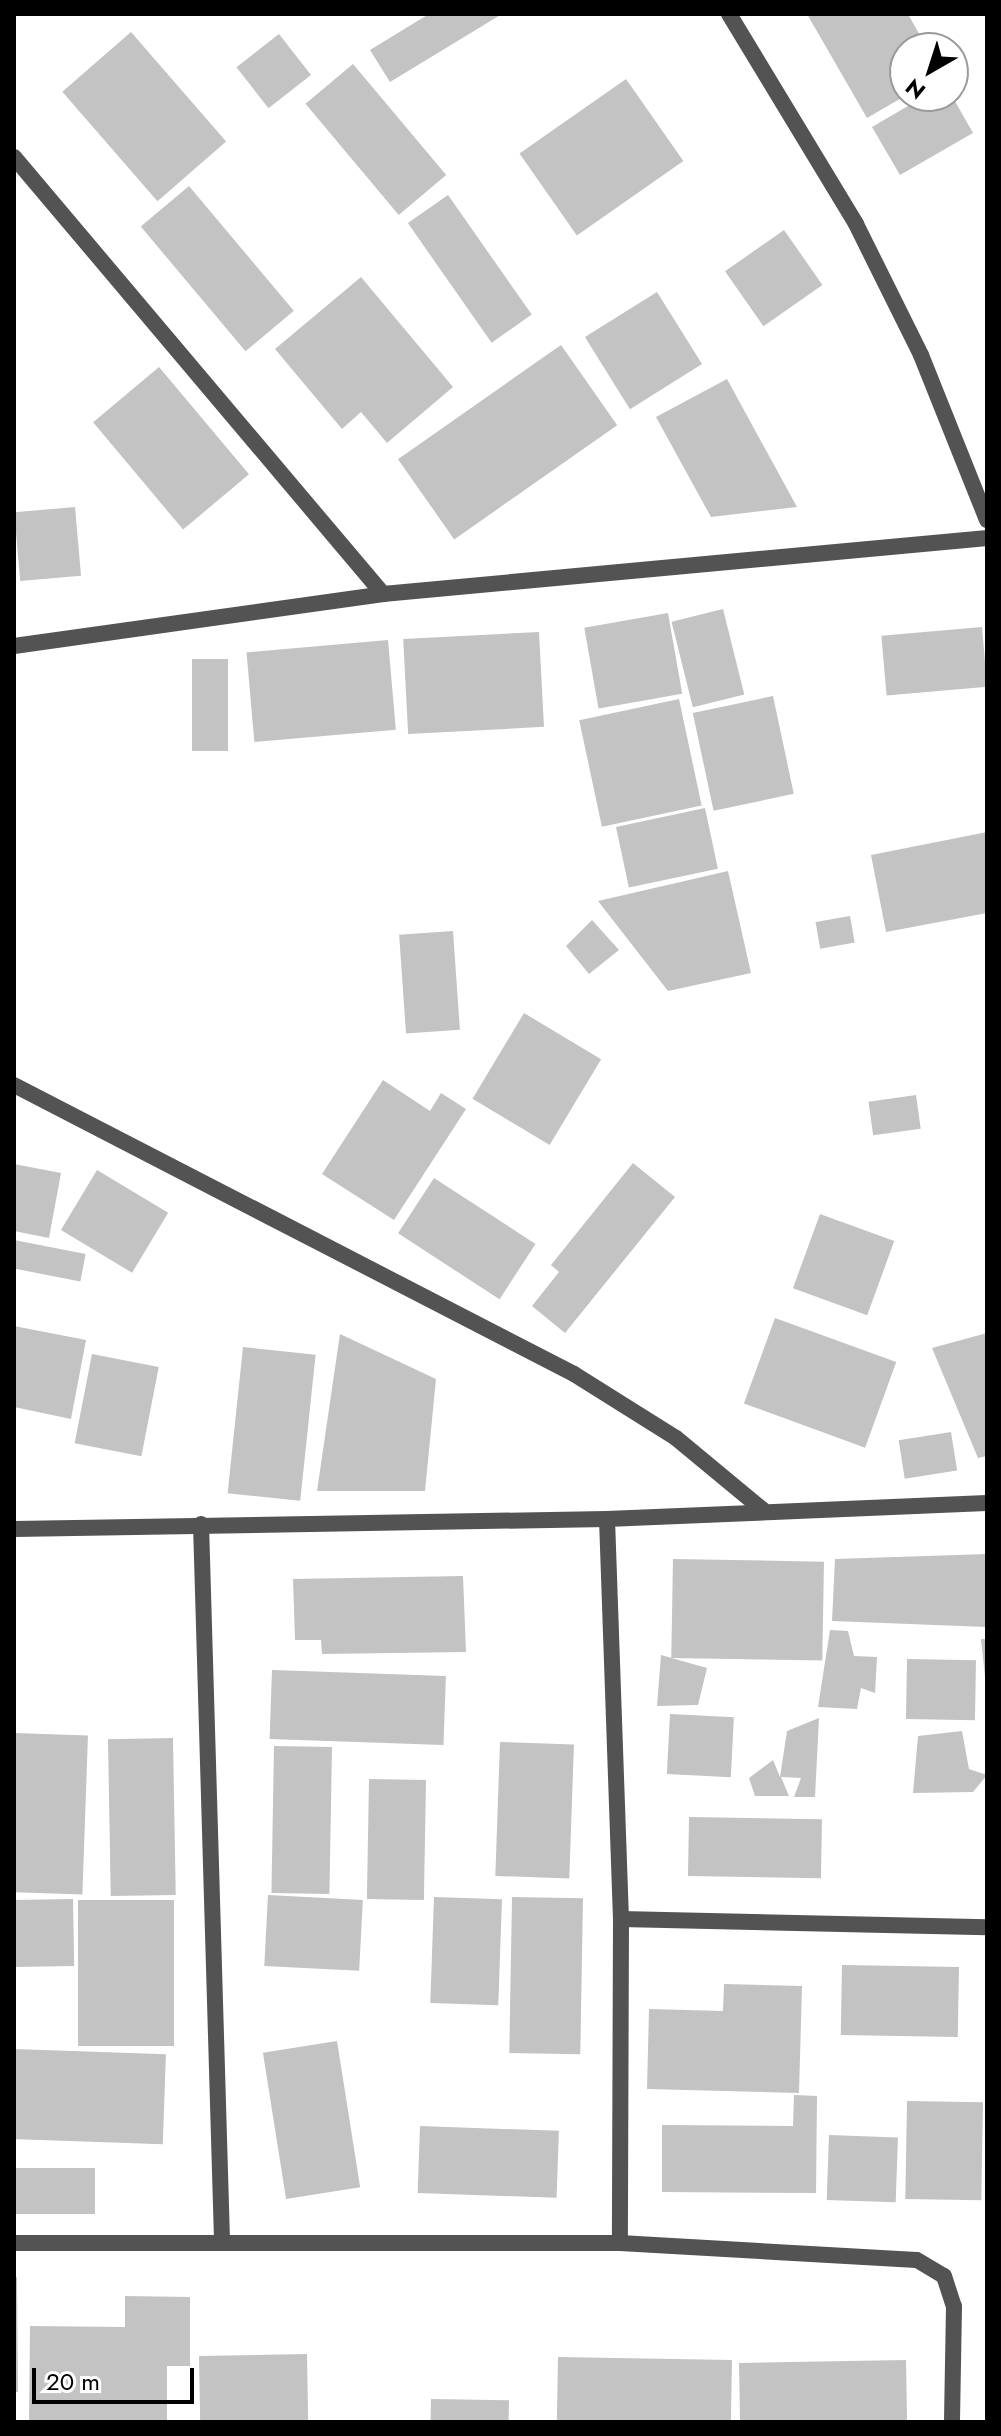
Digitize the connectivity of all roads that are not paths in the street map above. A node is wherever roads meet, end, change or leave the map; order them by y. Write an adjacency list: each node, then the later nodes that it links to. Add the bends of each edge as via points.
1 (729, 14): 3 (street, via 856,224 921,355)
2 (14, 157): 5 (street)
3 (987, 520)
4 (987, 538): 5 (street)
5 (383, 594): 6 (street)
6 (14, 646)
7 (14, 1085): 9 (street, via 574,1374 676,1438)
8 (987, 1503): 9 (street)
9 (763, 1510): 10 (street)
10 (607, 1519): 11 (street); 13 (street)
11 (201, 1524): 12 (street); 15 (street)
12 (14, 1529)
13 (621, 1919): 14 (street); 17 (street)
14 (987, 1927)
15 (222, 2240): 16 (street); 17 (street)
16 (14, 2243)
17 (620, 2243): 18 (street, via 917,2260 944,2276 954,2306)
18 (952, 2422)

